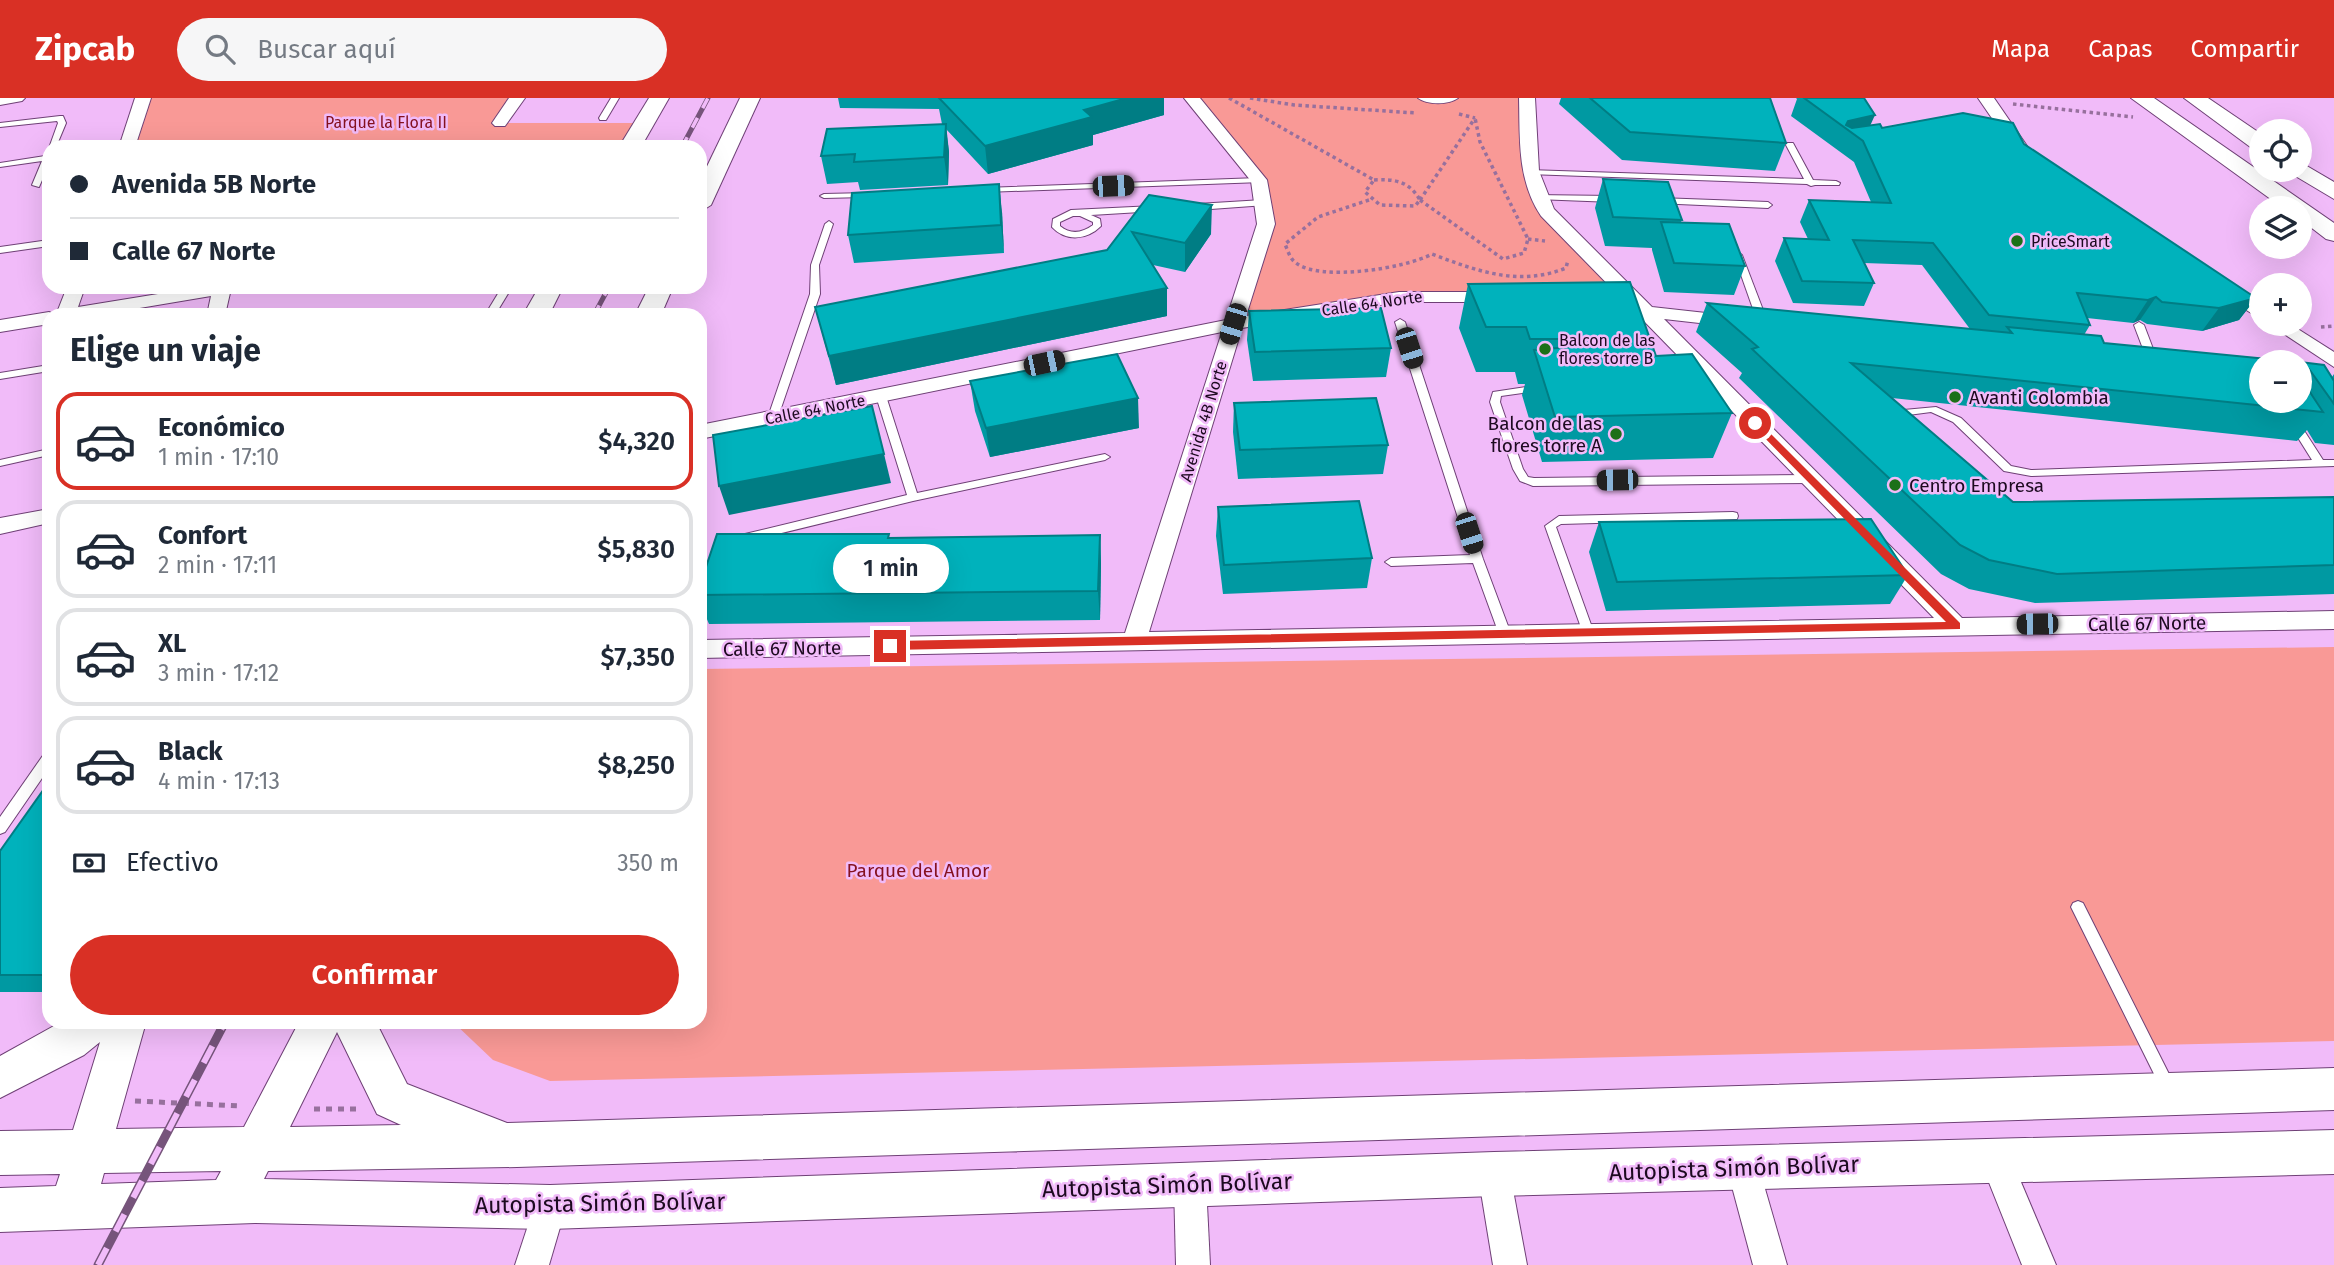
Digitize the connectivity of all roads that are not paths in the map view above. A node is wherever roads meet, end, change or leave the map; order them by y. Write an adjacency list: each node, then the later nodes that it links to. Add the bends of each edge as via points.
1 (17, 98): 10 (street)
2 (143, 98): 20 (street)
3 (517, 98): 16 (street)
4 (615, 98): 15 (lane)
5 (659, 98): 21 (main road)
6 (750, 98): 33 (main road)
7 (1192, 98): 29 (street, Avenida 4B Norte)
8 (1527, 98): 27 (street)
9 (2194, 98): 18 (main road)
10 (0, 100)
11 (1424, 106): 12 (street)
12 (1449, 106)
13 (2138, 108): 38 (main road)
14 (1994, 109): 24 (street, via 2018,144)
15 (603, 118)
16 (500, 123)
17 (0, 125): 19 (lane, via 60,118)
18 (2249, 136)
19 (55, 140)
20 (129, 140)
21 (634, 140)
22 (1790, 145): 31 (lane)
23 (42, 158): 25 (lane)
24 (2035, 159)
25 (0, 165)
26 (42, 171): 32 (lane)
27 (1528, 172): 31 (lane); 39 (street)
28 (2312, 177): 35 (main road)
29 (1259, 180): 34 (lane); 42 (street, Avenida 4B Norte)
30 (1836, 183): 31 (lane)
31 (1811, 184)
32 (36, 185)
33 (707, 190)
34 (973, 191)
35 (2334, 192)
36 (878, 194): 37 (lane)
37 (824, 196)
38 (2278, 196)
39 (1536, 197): 40 (lane); 59 (street)
40 (1623, 199)
41 (1650, 200): 43 (lane)
42 (1263, 203): 44 (lane); 62 (street, Avenida 4B Norte, via 1266,224)
43 (1768, 205)
44 (1182, 207)
45 (1169, 208): 46 (lane)
46 (1071, 213)
47 (2312, 218): 49 (main road)
48 (829, 224): 75 (lane, via 816,265 815,294)
49 (2334, 234)
50 (42, 244): 51 (lane)
51 (0, 250)
52 (1737, 253): 63 (lane)
53 (2205, 276): 56 (street)
54 (192, 294): 58 (street)
55 (1514, 299): 62 (street, Calle 64 Norte, via 1399,297)
56 (2249, 305)
57 (1594, 307): 59 (street)
58 (107, 308)
59 (1647, 312): 63 (street); 83 (street)
60 (42, 319): 64 (street)
61 (1400, 322): 89 (lane)
62 (1233, 324): 73 (street, Calle 64 Norte); 95 (street, Avenida 4B Norte)
63 (1770, 324)
64 (0, 326)
65 (2138, 326): 69 (lane)
66 (2297, 336): 68 (street)
67 (2126, 359): 69 (street)
68 (2334, 360)
69 (2160, 363)
70 (42, 369): 71 (lane)
71 (0, 376)
72 (1554, 387): 83 (lane, via 1510,390 1497,394 1495,402 1518,468 1533,482)
73 (881, 396): 75 (street, Calle 64 Norte); 84 (lane)
74 (2288, 413): 80 (lane)
75 (773, 417): 77 (street, Calle 64 Norte)
76 (1900, 424): 80 (lane, via 1890,415 1931,409 1957,420 2008,469 2031,472)
77 (707, 431)
78 (42, 454): 81 (lane)
79 (1105, 457): 84 (lane)
80 (2318, 461): 82 (lane)
81 (0, 463)
82 (2334, 463)
83 (1809, 479): 92 (street)
84 (913, 497): 88 (lane)
85 (1733, 516): 93 (lane, via 1559,520 1550,526)
86 (42, 517): 87 (street)
87 (0, 526)
88 (727, 542)
89 (1477, 559): 90 (lane); 94 (lane)
90 (1391, 562)
91 (2334, 620): 92 (street, Calle 67 Norte)
92 (1956, 626): 93 (street, Calle 67 Norte)
93 (1588, 633): 94 (street, Calle 67 Norte)
94 (1505, 634): 95 (street, Calle 67 Norte)
95 (1134, 641): 96 (street, Calle 67 Norte)
96 (707, 649)
97 (42, 768): 98 (lane)
98 (0, 828)
99 (2078, 907): 106 (lane)
100 (84, 1029): 104 (main road)
101 (123, 1029): 109 (main road)
102 (317, 1029): 108 (main road)
103 (357, 1029): 107 (main road, via 392,1099)
104 (0, 1078)
105 (2334, 1089): 106 (main road)
106 (2171, 1093): 107 (main road)
107 (517, 1144): 108 (main road)
108 (256, 1149): 109 (main road); 116 (main road)
109 (88, 1152): 111 (main road); 117 (main road)
110 (2334, 1152): 112 (main road, Autopista Simón Bolívar)
111 (0, 1153)
112 (1996, 1160): 113 (main road, Autopista Simón Bolívar); 124 (street)
113 (1743, 1168): 114 (main road, Autopista Simón Bolívar); 123 (street)
114 (1494, 1174): 115 (main road, Autopista Simón Bolívar); 122 (street)
115 (1190, 1184): 118 (main road, Autopista Simón Bolívar); 121 (street)
116 (229, 1201): 117 (main road, Autopista Simón Bolívar); 118 (main road, Autopista Simón Bolívar)
117 (73, 1205): 119 (main road, Autopista Simón Bolívar)
118 (550, 1207): 120 (street)
119 (0, 1210)
120 (532, 1265)
121 (1193, 1265)
122 (1510, 1265)
123 (1770, 1265)
124 (2039, 1265)

